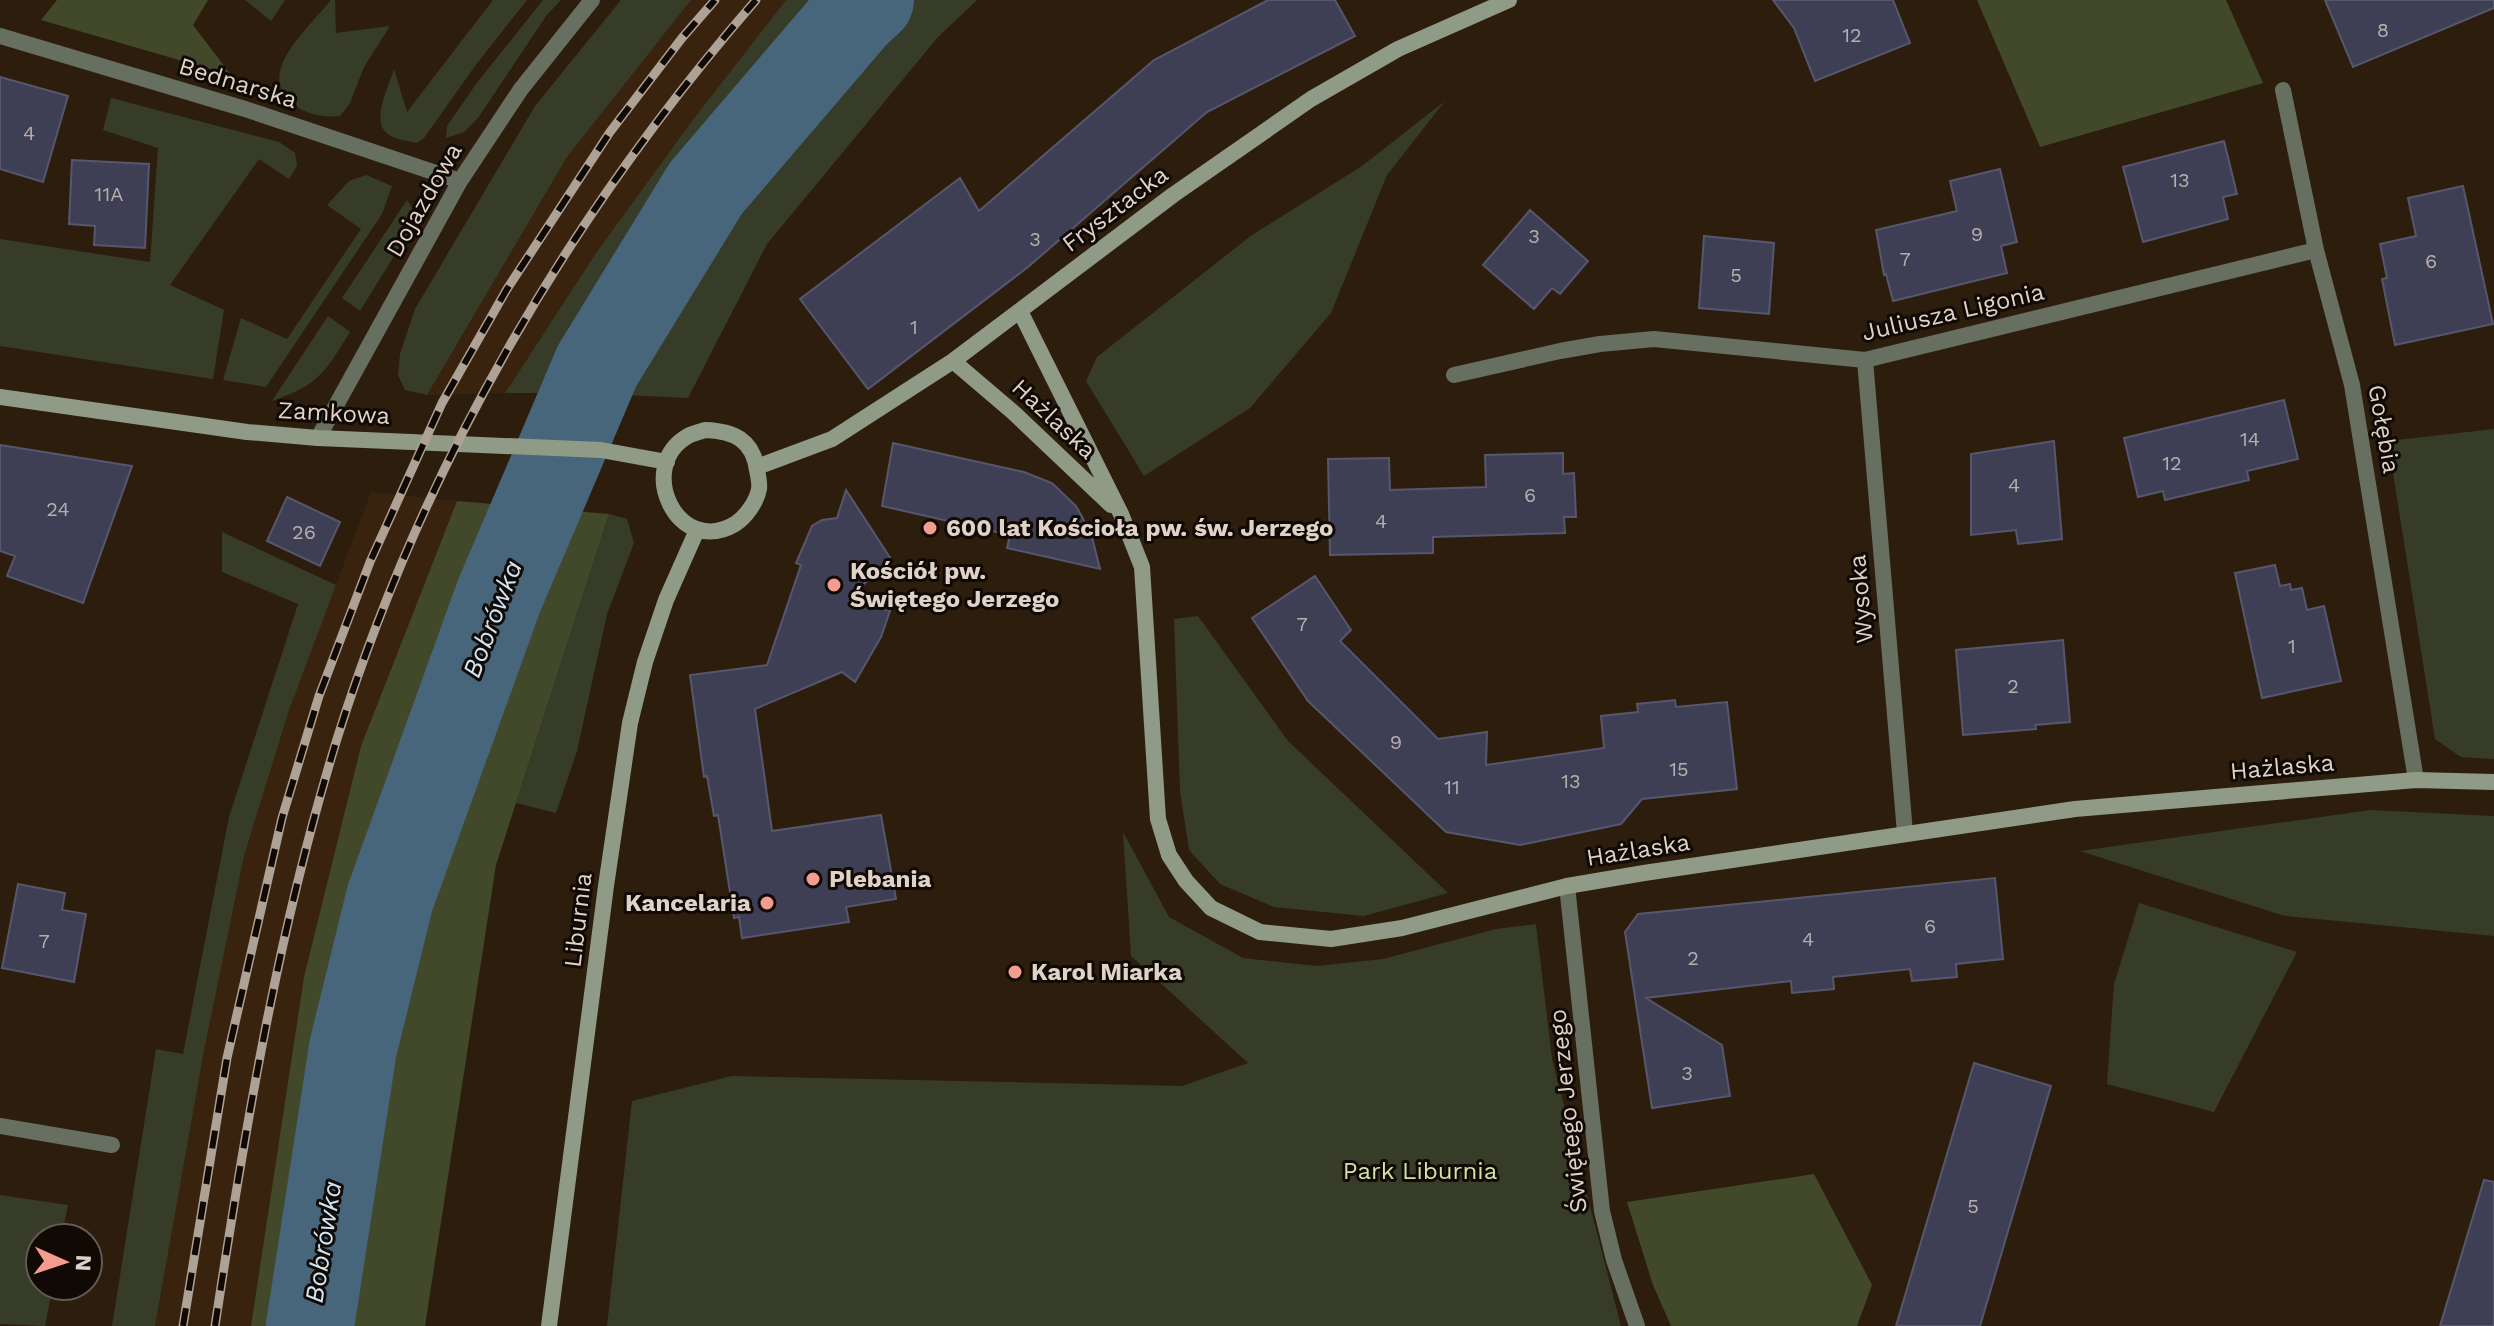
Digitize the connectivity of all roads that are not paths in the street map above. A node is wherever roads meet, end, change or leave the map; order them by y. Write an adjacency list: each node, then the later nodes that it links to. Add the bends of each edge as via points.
1 (592, 0): 5 (street, Dojazdowa, via 521,89)
2 (1509, 0): 7 (street, Frysztacka, via 1398,49 1311,99)
3 (0, 36): 5 (street, Bednarska, via 245,109)
4 (2283, 90): 6 (street, Gołębia)
5 (460, 181): 12 (street, Dojazdowa)
6 (2316, 250): 8 (street, Juliusza Ligonia); 17 (street, Gołębia, via 2352,385)
7 (1020, 311): 9 (street, Frysztacka); 15 (street, Hażlaska)
8 (1865, 360): 10 (street, Juliusza Ligonia, via 1654,339 1560,351); 19 (street, Wysoka)
9 (953, 361): 14 (street, Frysztacka, via 832,439); 15 (street, Hażlaska)
10 (1454, 375)
11 (0, 397): 12 (street, Zamkowa)
12 (318, 438): 13 (street, Zamkowa, via 601,450)
13 (667, 462): 14 (street, via 687,436 705,430 734,435 752,449); 16 (street, via 663,478 668,502)
14 (757, 467): 16 (street, via 759,489 739,522 717,531)
15 (1121, 514): 20 (street, Hażlaska, via 1142,567 1158,819 1169,855 1211,908 1260,932 1331,939 1402,928)
16 (697, 530): 23 (street, Liburnia, via 666,600 630,723)
17 (2416, 780): 18 (street, Hażlaska); 19 (street, Hażlaska, via 2075,809)
18 (2494, 782)
19 (1905, 833): 20 (street, Hażlaska)
20 (1567, 886): 24 (street, Świętego Jerzego, via 1602,1211)
21 (0, 1126): 22 (street)
22 (112, 1145)
23 (549, 1326)
24 (1637, 1326)

